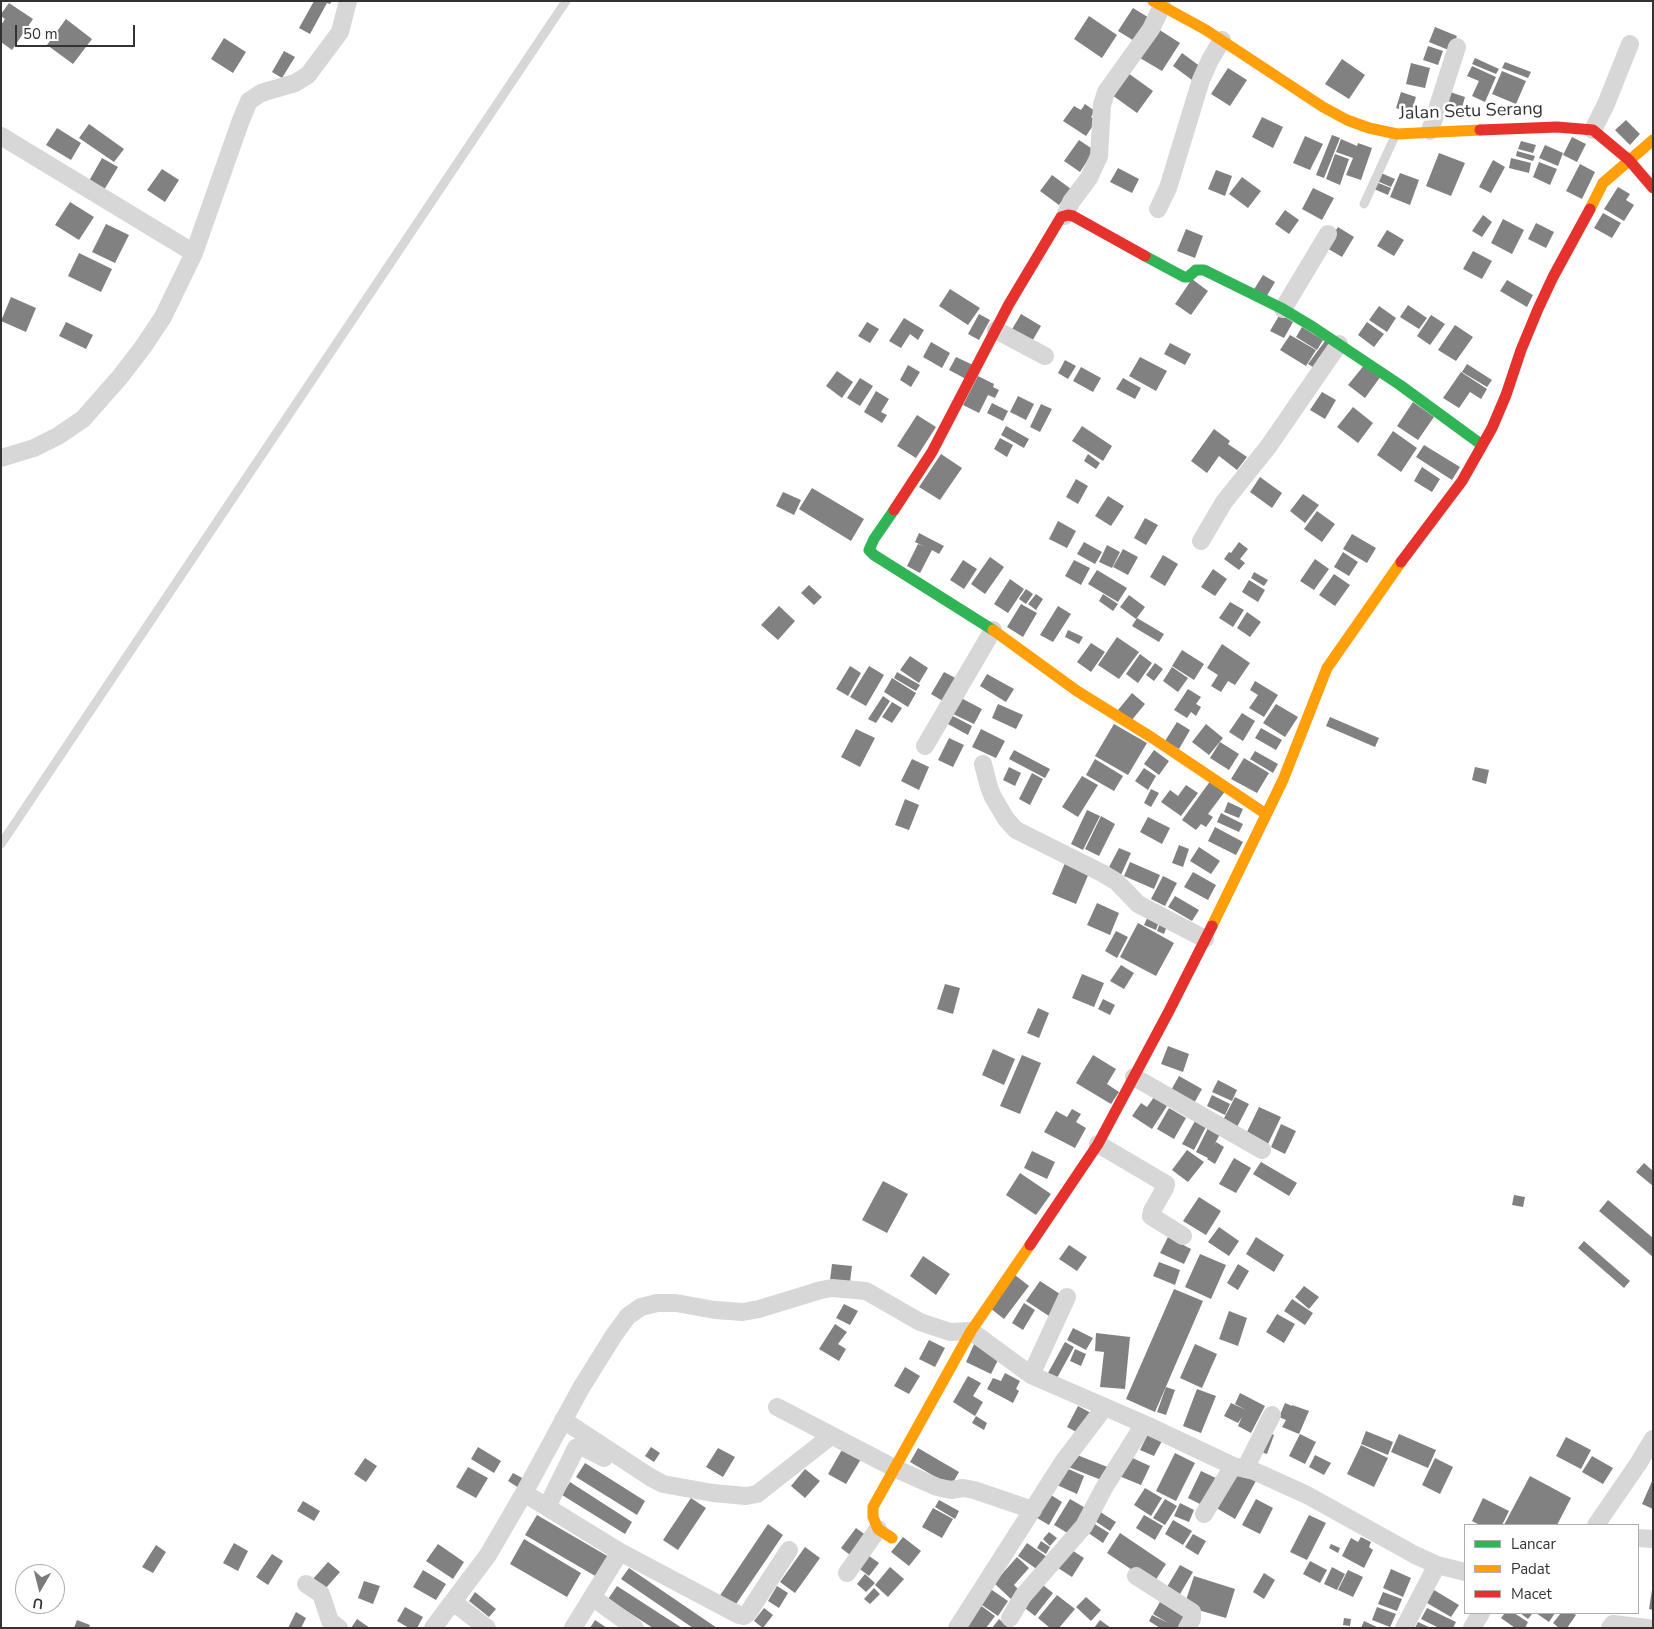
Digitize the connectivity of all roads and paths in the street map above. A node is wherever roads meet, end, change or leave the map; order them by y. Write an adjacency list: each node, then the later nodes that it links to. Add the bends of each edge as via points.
1 (348, 1): 18 (street, via 340,32 308,75 249,101)
2 (566, 1): 30 (lane)
3 (1157, 4): 4 (street, Jalan Setu Serang); 16 (street, via 1151,29 1106,92 1102,105 1099,156)
4 (1222, 40): 9 (street, Jalan Setu Serang, via 1347,120); 15 (street, via 1201,80 1168,188)
5 (1630, 44): 7 (street)
6 (1456, 46): 8 (street)
7 (1593, 130): 8 (street, Jalan Setu Serang, via 1557,127); 12 (street)
8 (1430, 131): 9 (street, Jalan Setu Serang)
9 (1397, 134): 14 (lane)
10 (1, 136): 18 (street)
11 (1653, 140): 12 (street)
12 (1629, 160): 13 (street); 23 (street, via 1602,183 1553,277 1506,395)
13 (1653, 188)
14 (1364, 204)
15 (1158, 209)
16 (1065, 216): 19 (street, via 1079,218 1184,277 1196,270 1204,270); 20 (street, via 1057,223)
17 (1328, 234): 19 (street)
18 (194, 254): 24 (street, via 163,317 120,377 83,419 34,448)
19 (1283, 310): 21 (street)
20 (996, 330): 22 (street); 26 (street, via 932,452 869,550)
21 (1338, 344): 23 (street); 25 (street, via 1268,447 1224,502)
22 (1045, 356)
23 (1482, 445): 29 (street, via 1462,481 1327,668 1283,780)
24 (1, 458)
25 (1201, 541)
26 (993, 630): 27 (street); 29 (street, via 1077,691)
27 (925, 746)
28 (983, 764): 31 (street, via 993,797 1016,830 1096,870 1116,882 1138,904)
29 (1266, 814): 31 (street)
30 (1, 844)
31 (1205, 939): 32 (street)
32 (1134, 1077): 33 (street); 34 (street)
33 (1098, 1144): 35 (street, via 1166,1184 1151,1216); 37 (street)
34 (1262, 1150)
35 (1183, 1236)
36 (1066, 1297): 38 (street)
37 (971, 1330): 38 (street); 42 (street, via 950,1332 935,1328 866,1291 844,1288 820,1290 743,1312 676,1303 641,1306 628,1316 614,1335); 48 (street)
38 (1031, 1375): 40 (street)
39 (777, 1407): 44 (street)
40 (1104, 1408): 43 (street); 51 (street, via 1063,1462)
41 (1272, 1415): 47 (street)
42 (563, 1420): 46 (street); 49 (street)
43 (1144, 1424): 47 (street); 67 (street, via 1084,1526 1023,1596)
44 (831, 1436): 46 (street, via 757,1494 746,1496 663,1484); 48 (street)
45 (1653, 1439): 53 (street)
46 (620, 1458): 50 (street, via 618,1462 612,1462 583,1448 576,1448)
47 (1239, 1467): 52 (street); 59 (street, via 1307,1495)
48 (894, 1468): 51 (street, via 937,1487 974,1490); 54 (street, via 873,1507 873,1517)
49 (524, 1493): 50 (street); 65 (street, via 488,1555)
50 (547, 1507): 58 (street)
51 (1033, 1510): 74 (street)
52 (1204, 1514)
53 (1597, 1524)
54 (885, 1533): 60 (street)
55 (1639, 1538): 56 (street)
56 (1653, 1540)
57 (789, 1550): 58 (street, via 744,1616)
58 (620, 1552): 64 (street)
59 (1437, 1564): 61 (street); 76 (street)
60 (848, 1572)
61 (1464, 1572)
62 (1136, 1576): 75 (street, via 1192,1612)
63 (306, 1584): 69 (street, via 321,1594 330,1621)
64 (592, 1597): 72 (street); 73 (street)
65 (453, 1602): 70 (street); 71 (street)
66 (1480, 1614): 77 (street)
67 (1010, 1618)
68 (1612, 1621): 78 (street)
69 (339, 1628)
70 (433, 1628)
71 (487, 1628)
72 (573, 1628)
73 (635, 1628)
74 (957, 1628)
75 (1187, 1628)
76 (1404, 1628)
77 (1472, 1628)
78 (1648, 1628)

